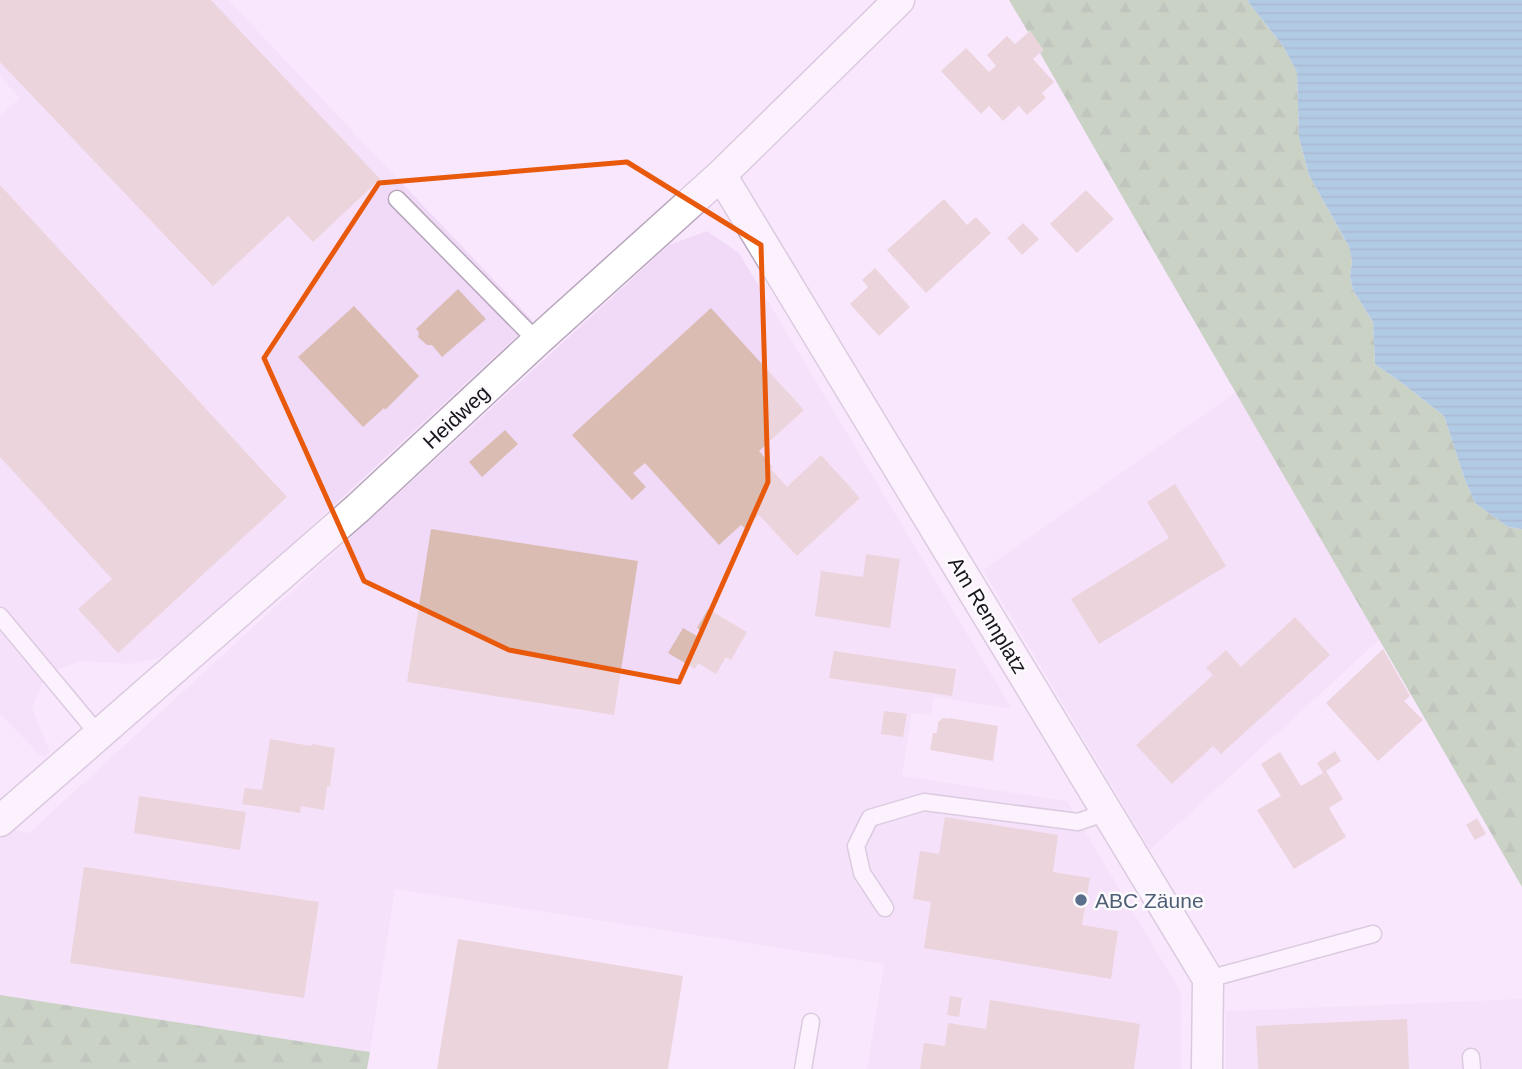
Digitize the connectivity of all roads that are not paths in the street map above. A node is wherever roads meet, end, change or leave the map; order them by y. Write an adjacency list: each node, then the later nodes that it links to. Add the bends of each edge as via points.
1 (899, 0): 2 (street, Heidweg)
2 (721, 175): 4 (street, Heidweg); 7 (street, Am Rennplatz)
3 (397, 199): 4 (lane)
4 (537, 341): 6 (street, Heidweg, via 358,508)
5 (0, 617): 6 (lane)
6 (99, 735): 8 (street, Heidweg)
7 (1107, 812): 9 (lane, via 1078,822 924,802 870,818 856,846 862,873); 11 (street, Am Rennplatz)
8 (0, 821)
9 (885, 908)
10 (1373, 934): 11 (lane)
11 (1208, 979): 14 (street)
12 (811, 1022): 13 (lane)
13 (803, 1069)
14 (1207, 1069)

